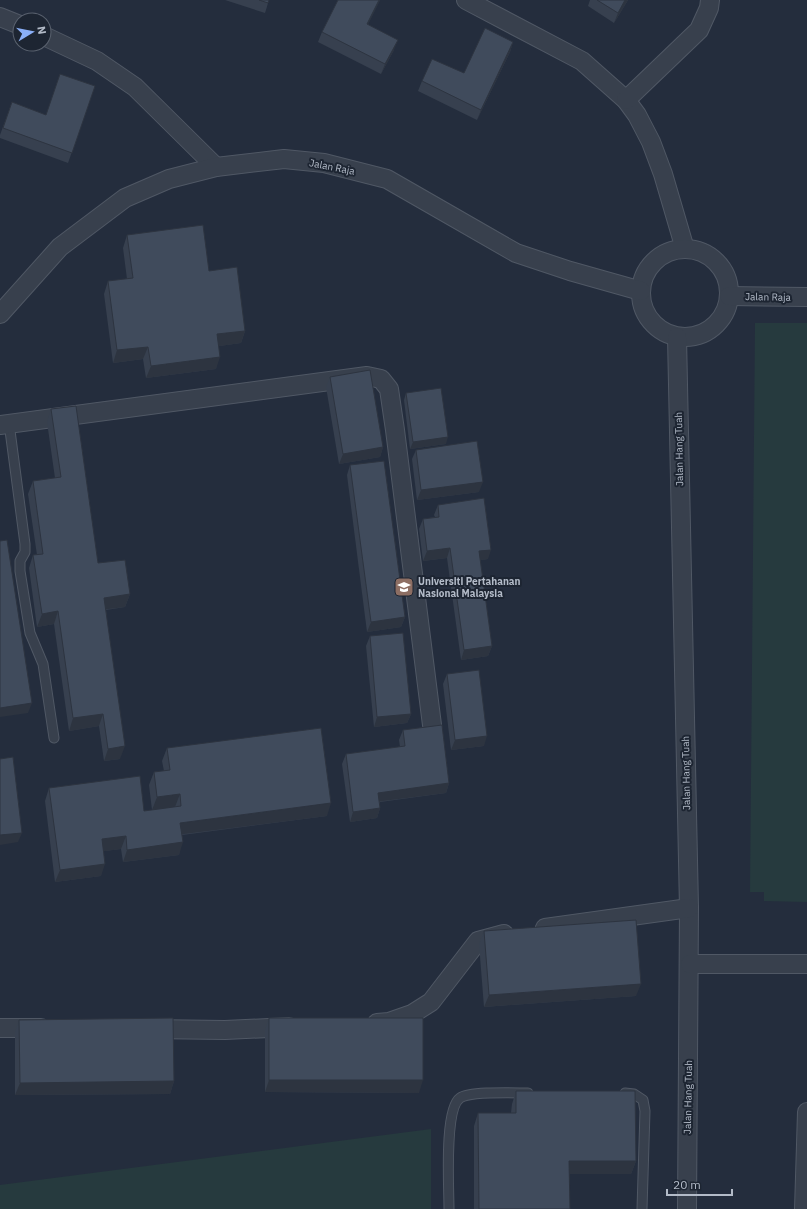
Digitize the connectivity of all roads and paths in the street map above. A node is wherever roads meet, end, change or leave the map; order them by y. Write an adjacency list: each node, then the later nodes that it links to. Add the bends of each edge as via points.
1 (466, 0): 6 (street, via 582,61)
2 (710, 0): 6 (street, via 699,30)
3 (0, 17): 4 (street)
4 (12, 22)
5 (52, 40): 7 (street, via 97,60 135,87)
6 (626, 100): 8 (street, via 651,142)
7 (216, 167): 9 (street, Jalan Raja, via 284,159 324,163 388,179 516,253); 12 (street, Jalan Raja, via 169,178 126,198 60,247)
8 (685, 249): 9 (street, via 672,251 655,261 644,278); 10 (street, via 699,251 712,258 727,282)
9 (641, 291): 13 (street, via 643,307 650,320 662,331)
10 (729, 296): 11 (street, Jalan Raja); 13 (street, via 726,311 706,332 692,337)
11 (807, 297)
12 (0, 314)
13 (677, 337): 17 (street, Jalan Hang Tuah)
14 (5, 424): 15 (street, via 367,376 381,379 388,389 394,424); 16 (lane, via 25,544 20,571 30,633 43,664)
15 (432, 725)
16 (54, 738)
17 (689, 908): 18 (street, Jalan Hang Tuah); 20 (street, via 522,931 478,941 430,1002 412,1014 389,1022)
18 (690, 964): 19 (street); 30 (street, Jalan Hang Tuah)
19 (807, 964)
20 (358, 1023)
21 (303, 1026): 24 (street, via 225,1030)
22 (0, 1028): 23 (street)
23 (54, 1028)
24 (132, 1029)
25 (535, 1093): 28 (lane, via 481,1093 461,1097 454,1104 450,1120)
26 (613, 1093): 29 (lane, via 634,1094 643,1100 645,1111)
27 (807, 1112): 31 (street)
28 (449, 1209)
29 (642, 1209)
30 (687, 1209)
31 (804, 1209)

